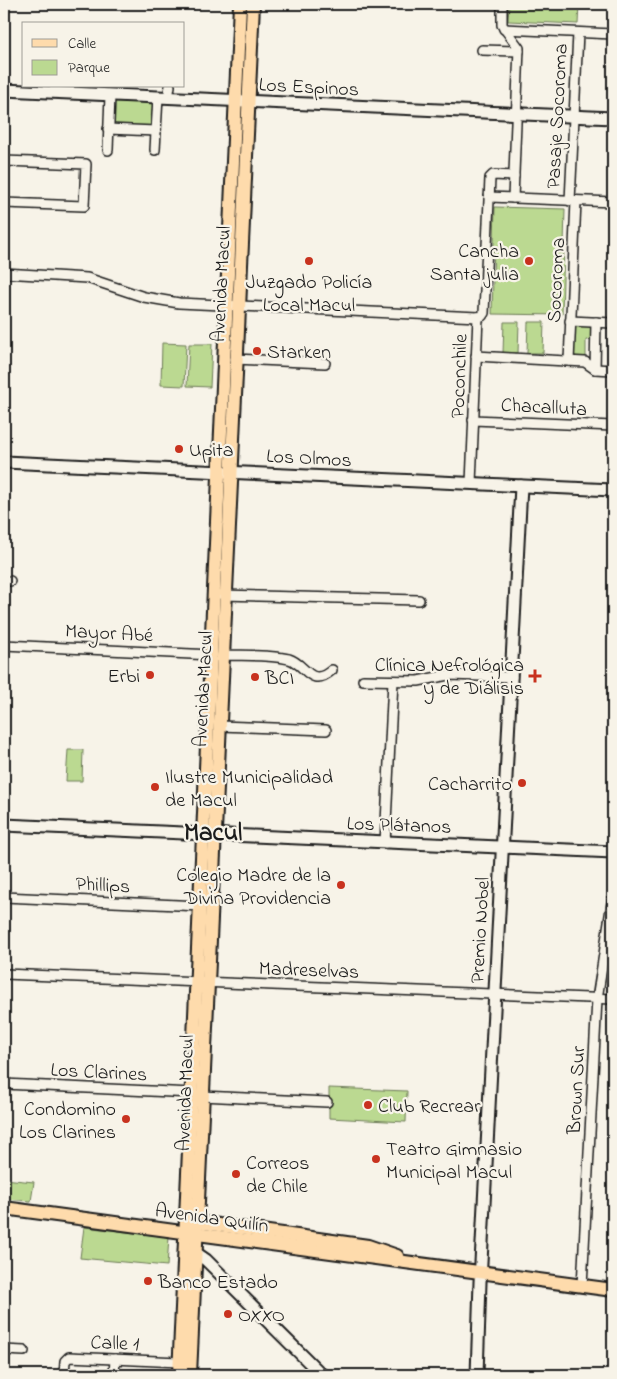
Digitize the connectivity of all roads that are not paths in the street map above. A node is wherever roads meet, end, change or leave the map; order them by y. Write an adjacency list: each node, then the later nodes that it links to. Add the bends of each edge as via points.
1 (240, 4): 14 (main road, Avenida Macul)
2 (252, 4): 14 (main road, Avenida Macul)
3 (502, 4): 4 (street)
4 (504, 29): 5 (street); 8 (street, via 517,42)
5 (578, 33): 6 (street); 16 (street, Pasaje Socoroma)
6 (613, 34)
7 (482, 50): 8 (street)
8 (519, 51): 15 (street)
9 (4, 90): 10 (street, Los Espinos)
10 (78, 90): 13 (street, Los Espinos)
11 (138, 91): 12 (street, Los Espinos); 13 (street, Los Espinos)
12 (165, 94): 14 (street, Los Espinos); 19 (street)
13 (110, 95): 18 (street)
14 (242, 101): 15 (street, Los Espinos); 30 (main road, Avenida Macul)
15 (516, 114): 16 (street, Los Espinos); 23 (street)
16 (574, 117): 17 (street, Los Espinos); 26 (street, Pasaje Socoroma)
17 (613, 118)
18 (108, 129): 19 (street); 20 (street)
19 (156, 131): 21 (street)
20 (108, 150)
21 (155, 150)
22 (4, 161): 28 (street, via 86,164 84,206)
23 (514, 176): 24 (street, Poconchile, via 491,177); 25 (street)
24 (489, 197): 25 (street); 31 (street, Poconchile, via 484,313)
25 (513, 198): 26 (street)
26 (573, 201): 27 (street); 32 (street, Socoroma)
27 (613, 202)
28 (4, 203)
29 (4, 273): 30 (street, via 80,276 161,301)
30 (232, 306): 31 (street); 36 (main road, Avenida Macul); 44 (main road, Avenida Macul)
31 (478, 317): 35 (street, Poconchile)
32 (570, 321): 33 (street); 37 (street, Socoroma)
33 (596, 322): 34 (street); 39 (street)
34 (613, 323)
35 (476, 356): 37 (street); 41 (street, Poconchile)
36 (235, 359): 38 (street); 44 (main road, Avenida Macul)
37 (568, 361): 39 (street, via 588,363)
38 (325, 363)
39 (595, 369): 40 (street)
40 (613, 370)
41 (473, 420): 42 (street, Chacalluta); 45 (street, Poconchile)
42 (613, 426)
43 (4, 462): 44 (street, Los Olmos)
44 (225, 472): 45 (street, Los Olmos); 48 (main road, Avenida Macul)
45 (471, 484): 46 (street, Los Olmos)
46 (521, 486): 47 (street, Los Olmos); 53 (street, Premio Nobel)
47 (613, 490)
48 (220, 595): 49 (street); 51 (main road, Avenida Macul)
49 (419, 600)
50 (4, 645): 51 (street, Mayor Abé)
51 (217, 655): 52 (street, Mayor Abé, via 292,660 318,677 326,676); 56 (main road, Avenida Macul); 59 (main road, Avenida Macul)
52 (332, 670)
53 (512, 677): 55 (street, via 448,674); 61 (street, Premio Nobel)
54 (363, 680): 55 (street)
55 (392, 681): 60 (street)
56 (219, 726): 57 (street); 59 (main road, Avenida Macul)
57 (326, 730)
58 (4, 825): 59 (street, Los Plátanos)
59 (209, 835): 60 (street, Los Plátanos); 65 (main road, Avenida Macul); 67 (main road, Avenida Macul)
60 (385, 842): 61 (street, Los Plátanos)
61 (502, 848): 62 (street, Los Plátanos); 68 (street, Premio Nobel)
62 (613, 852)
63 (613, 896): 69 (street, Brown Sur)
64 (4, 897): 65 (street, Phillips)
65 (200, 906): 67 (main road, Avenida Macul)
66 (4, 974): 67 (street, Madreselvas)
67 (202, 982): 68 (street, Madreselvas); 72 (main road, Avenida Macul)
68 (495, 995): 69 (street, Madreselvas); 77 (street, Premio Nobel)
69 (597, 999): 70 (street, Madreselvas); 78 (street, Brown Sur)
70 (613, 999)
71 (4, 1084): 72 (street, Los Clarines)
72 (197, 1094): 73 (street, Los Clarines); 75 (main road, Avenida Macul)
73 (327, 1102)
74 (4, 1208): 75 (main road, Avenida Quilín)
75 (193, 1229): 76 (main road, Avenida Macul); 77 (main road, Avenida Quilín, via 274,1238)
76 (190, 1249): 83 (main road, Avenida Macul); 87 (main road, Avenida Macul); 88 (street)
77 (480, 1272): 78 (main road, Avenida Quilín); 89 (street, Premio Nobel)
78 (582, 1286): 79 (main road, Avenida Quilín)
79 (613, 1290)
80 (4, 1350): 81 (street)
81 (24, 1351)
82 (115, 1359): 83 (street, Calle 1); 84 (street, Calle 1, via 68,1358 64,1361); 85 (street)
83 (180, 1362): 86 (main road, Avenida Macul)
84 (64, 1375)
85 (114, 1375)
86 (179, 1375)
87 (190, 1375)
88 (322, 1375)
89 (477, 1375)

